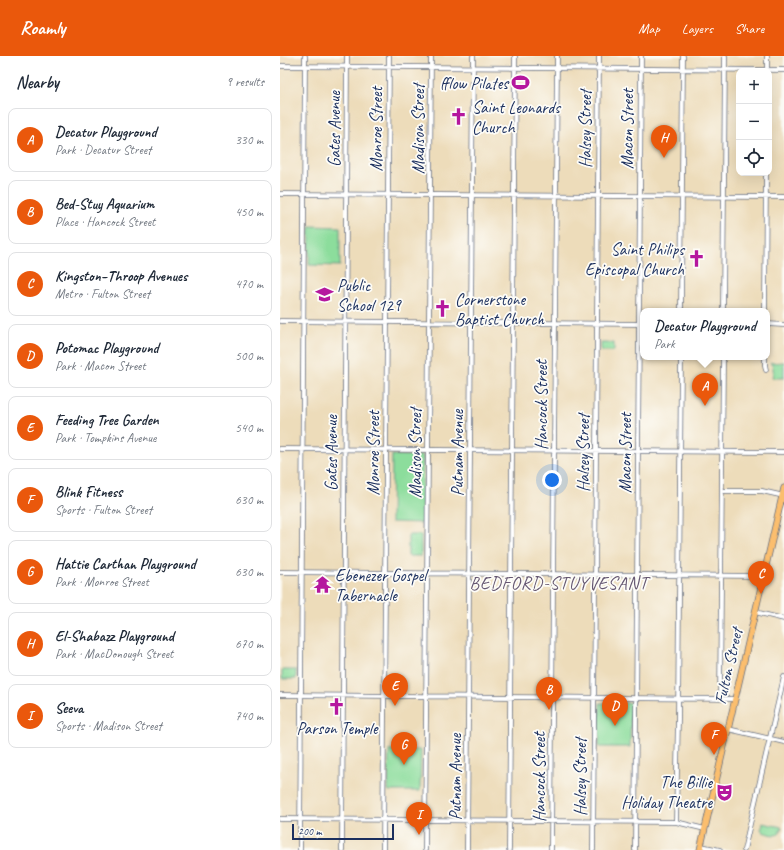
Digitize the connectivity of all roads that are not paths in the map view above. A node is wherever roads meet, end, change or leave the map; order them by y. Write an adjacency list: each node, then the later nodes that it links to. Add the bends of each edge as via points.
1 (305, 56): 14 (street)
2 (347, 56): 15 (street, Gates Avenue)
3 (389, 56): 16 (street, Monroe Street)
4 (431, 56): 17 (street, Madison Street)
5 (473, 56): 18 (street, Putnam Avenue)
6 (515, 56): 19 (street)
7 (557, 56): 20 (street, Hancock Street)
8 (598, 56): 22 (street, Halsey Street)
9 (641, 56): 23 (street, Macon Street)
10 (683, 56): 24 (street)
11 (725, 56): 25 (street)
12 (767, 56): 21 (street)
13 (280, 66): 14 (street)
14 (305, 66): 15 (street); 31 (street)
15 (347, 67): 16 (street); 32 (street, Gates Avenue)
16 (389, 67): 17 (street); 33 (street, Monroe Street)
17 (431, 67): 18 (street); 34 (street, Madison Street)
18 (473, 68): 19 (street); 35 (street, Putnam Avenue)
19 (515, 68): 20 (street); 36 (street)
20 (557, 68): 22 (street); 37 (street, Hancock Street)
21 (767, 68)
22 (598, 69): 23 (street); 38 (street, Halsey Street)
23 (641, 69): 24 (street); 39 (street, Macon Street)
24 (683, 69): 25 (street); 40 (street)
25 (725, 69): 26 (street); 41 (street)
26 (736, 69)
27 (772, 70): 28 (street)
28 (784, 70)
29 (766, 176): 42 (street)
30 (280, 194): 31 (street)
31 (304, 194): 32 (street); 49 (street)
32 (346, 194): 33 (street); 50 (street, Gates Avenue)
33 (388, 194): 34 (street); 51 (street, Monroe Street)
34 (430, 195): 35 (street); 52 (street, Madison Street)
35 (472, 195): 36 (street); 53 (street, Putnam Avenue)
36 (514, 195): 37 (street); 54 (street)
37 (556, 196): 38 (street); 55 (street, Hancock Street)
38 (597, 196): 39 (street); 56 (street, Halsey Street)
39 (640, 196): 40 (street); 44 (street, Macon Street)
40 (682, 197): 41 (street); 45 (street)
41 (724, 197): 42 (street); 46 (street)
42 (766, 197): 43 (street); 47 (street)
43 (784, 197)
44 (641, 308)
45 (681, 308)
46 (723, 308)
47 (765, 308)
48 (280, 321): 49 (street)
49 (303, 321): 50 (street); 66 (street)
50 (345, 322): 51 (street); 67 (street, Gates Avenue)
51 (387, 322): 52 (street); 68 (street, Monroe Street)
52 (429, 322): 53 (street); 69 (street, Madison Street)
53 (471, 322): 54 (street); 70 (street, Putnam Avenue)
54 (513, 323): 55 (street); 71 (street)
55 (555, 323): 56 (street); 72 (street, Hancock Street)
56 (596, 323): 57 (street); 73 (street, Halsey Street)
57 (640, 324)
58 (770, 324): 59 (street)
59 (784, 325)
60 (640, 360): 74 (street, Macon Street)
61 (681, 360): 75 (street)
62 (723, 360): 76 (street)
63 (765, 360): 64 (street)
64 (766, 370)
65 (280, 449): 66 (street)
66 (302, 449): 67 (street); 82 (street)
67 (344, 449): 68 (street); 83 (street, Gates Avenue)
68 (386, 449): 69 (street); 84 (street, Monroe Street)
69 (428, 450): 70 (street); 85 (street, Madison Street)
70 (470, 450): 71 (street); 86 (street, Putnam Avenue)
71 (512, 450): 72 (street); 87 (street)
72 (554, 450): 73 (street); 88 (street, Hancock Street)
73 (596, 451): 74 (street); 89 (street, Halsey Street)
74 (638, 451): 75 (street); 90 (street, Macon Street)
75 (680, 451): 76 (street); 91 (street)
76 (722, 452): 77 (street); 79 (street)
77 (784, 452)
78 (784, 488): 80 (main road, Fulton Street)
79 (722, 491): 80 (street, via 762,491); 92 (street)
80 (783, 496): 93 (main road, Fulton Street)
81 (280, 572): 82 (street)
82 (302, 572): 83 (street); 98 (street)
83 (344, 572): 84 (street); 99 (street, Gates Avenue)
84 (386, 573): 85 (street); 100 (street, Monroe Street)
85 (427, 573): 86 (street); 101 (street, Madison Street)
86 (469, 573): 87 (street); 102 (street, Putnam Avenue)
87 (511, 574): 88 (street); 103 (street)
88 (553, 574): 89 (street); 104 (street, Hancock Street)
89 (595, 574): 90 (street); 105 (street, Halsey Street)
90 (637, 575): 91 (street); 106 (street, Macon Street)
91 (679, 575): 92 (street); 107 (street)
92 (721, 575): 93 (street); 108 (street)
93 (764, 576): 94 (main road, Fulton Street)
94 (755, 612): 95 (street); 109 (main road, Fulton Street)
95 (784, 619)
96 (784, 677): 110 (street)
97 (280, 695): 98 (street)
98 (300, 695): 99 (street); 115 (street)
99 (343, 696): 100 (street); 116 (street, Gates Avenue)
100 (385, 696): 101 (street); 117 (street, Monroe Street)
101 (426, 696): 102 (street); 118 (street, Madison Street)
102 (468, 697): 103 (street); 119 (street, Putnam Avenue)
103 (510, 697): 104 (street); 120 (street)
104 (552, 697): 105 (street); 121 (street, Hancock Street)
105 (594, 698): 106 (street); 122 (street, Halsey Street)
106 (636, 698): 107 (street); 123 (street, Macon Street)
107 (678, 698): 108 (street); 124 (street)
108 (720, 699): 109 (street)
109 (735, 699): 111 (main road, Fulton Street)
110 (782, 699): 112 (street)
111 (728, 729): 112 (street); 125 (main road, Fulton Street)
112 (770, 739): 113 (street); 137 (street)
113 (784, 742)
114 (280, 819): 115 (street)
115 (300, 819): 116 (street); 127 (street)
116 (342, 820): 117 (street); 128 (street, Gates Avenue)
117 (384, 820): 118 (street); 129 (street, Monroe Street)
118 (426, 820): 119 (street); 130 (street, Madison Street)
119 (468, 820): 120 (street); 131 (street, Putnam Avenue)
120 (510, 821): 121 (street); 132 (street)
121 (552, 821): 122 (street); 133 (street, Hancock Street)
122 (593, 821): 123 (street); 134 (street, Halsey Street)
123 (635, 822): 124 (street); 135 (street, Macon Street)
124 (676, 822): 125 (street)
125 (705, 829): 126 (main road, Fulton Street)
126 (700, 848): 136 (street)
127 (300, 850)
128 (342, 850)
129 (383, 850)
130 (425, 850)
131 (467, 850)
132 (509, 850)
133 (551, 850)
134 (593, 850)
135 (635, 850)
136 (720, 850)
137 (744, 850)

